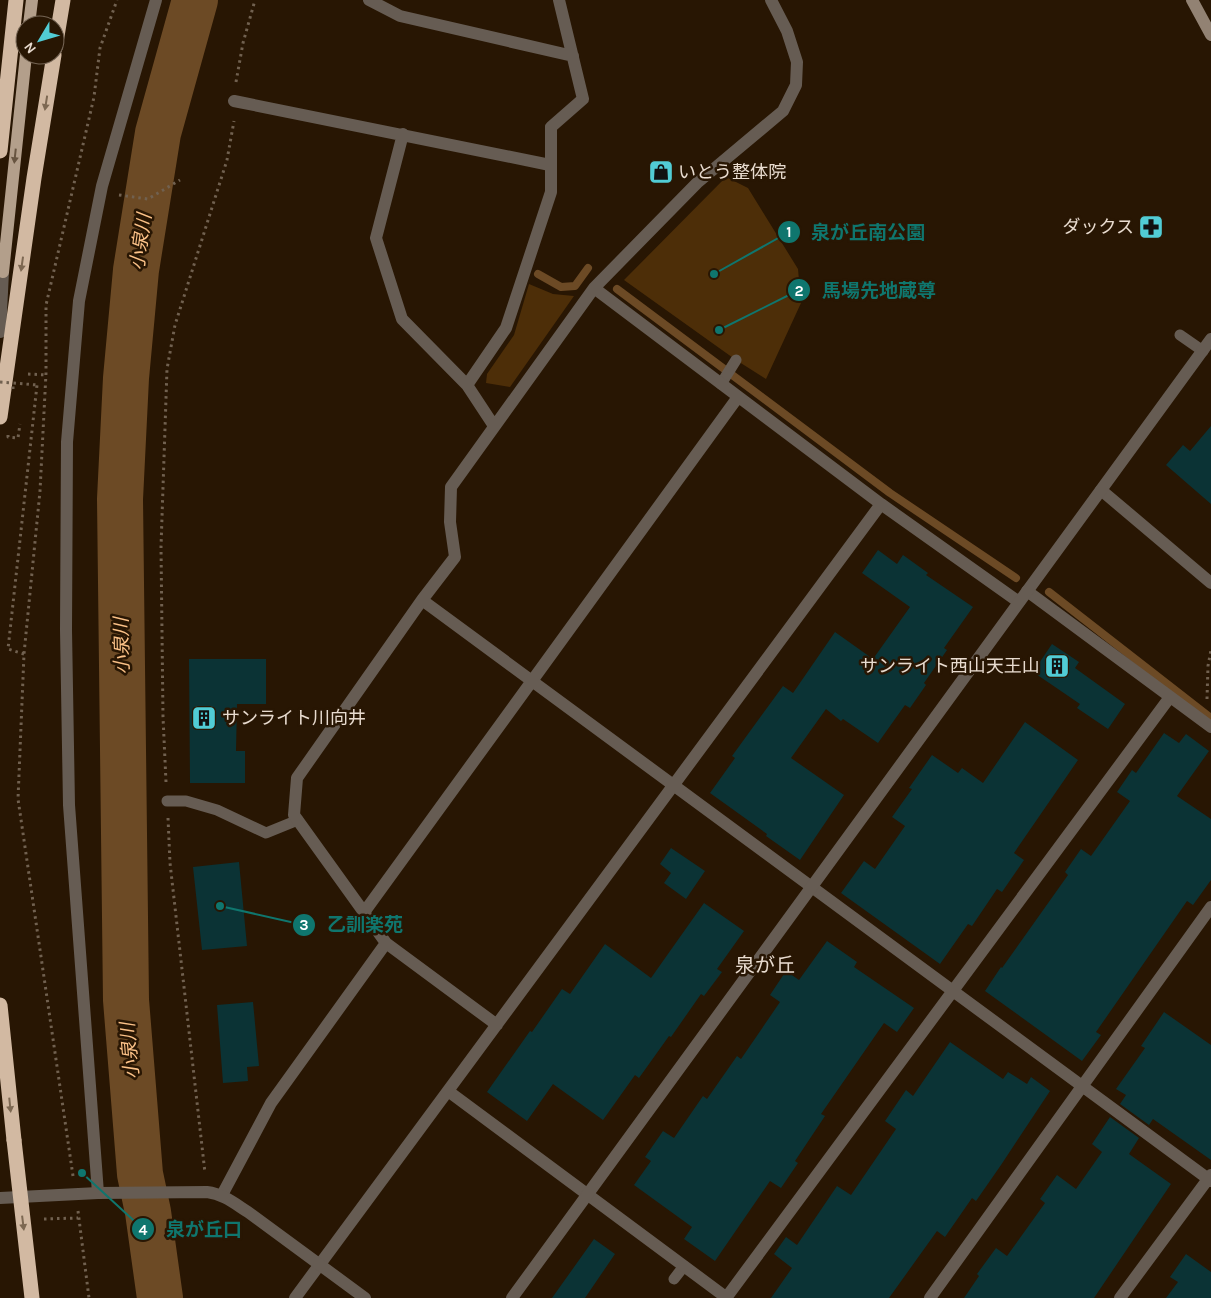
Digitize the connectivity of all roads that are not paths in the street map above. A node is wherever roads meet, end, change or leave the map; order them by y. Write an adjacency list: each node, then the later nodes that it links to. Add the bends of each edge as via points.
1 (16, 0): 20 (highway, bridge)
2 (22, 0): 18 (highway)
3 (32, 0): 11 (main road)
4 (63, 0): 12 (highway)
5 (156, 0): 56 (street, via 102,186 79,301 67,442 69,805)
6 (369, 0): 10 (street)
7 (559, 0): 14 (street)
8 (771, 0): 23 (street, via 787,30 797,62 796,85 783,111 697,183)
9 (1192, 0): 13 (main road)
10 (386, 4): 14 (street, via 400,16)
11 (30, 15)
12 (60, 15)
13 (1211, 34)
14 (573, 56): 21 (street, via 583,99 551,127)
15 (25, 65): 22 (main road, one-way to 22)
16 (52, 65): 32 (highway, one-way to 32)
17 (234, 101): 19 (street)
18 (0, 120)
19 (403, 134): 21 (street); 30 (street, via 376,238 402,319)
20 (0, 151)
21 (550, 165): 30 (street, via 551,192 506,328)
22 (1, 271): 24 (street)
23 (594, 288): 29 (street); 33 (street)
24 (0, 332)
25 (1180, 335): 27 (lane)
26 (1211, 339): 27 (street)
27 (1203, 351): 34 (street)
28 (736, 360): 29 (lane)
29 (720, 384): 31 (street)
30 (467, 385): 33 (street)
31 (738, 397): 35 (street); 40 (street)
32 (0, 417)
33 (494, 426): 38 (street, via 451,487 450,522 455,557)
34 (1101, 490): 36 (street); 37 (street)
35 (880, 504): 39 (street); 43 (street)
36 (1211, 583)
37 (1027, 591): 39 (street); 41 (street)
38 (422, 600): 40 (street); 45 (street, via 297,778 294,815)
39 (1019, 602): 46 (street)
40 (532, 681): 43 (street); 48 (street)
41 (1170, 697): 42 (street); 50 (street)
42 (1211, 727)
43 (674, 785): 46 (street); 52 (street)
44 (167, 800): 45 (lane, via 186,801 217,810 266,833)
45 (298, 820): 48 (street)
46 (812, 887): 50 (street); 57 (street)
47 (1211, 907): 53 (street)
48 (365, 911): 49 (street)
49 (386, 943): 52 (street); 58 (street, via 271,1103)
50 (953, 991): 53 (street); 67 (street)
51 (0, 1005): 63 (highway, one-way to 63, bridge)
52 (497, 1025): 54 (street)
53 (1083, 1086): 55 (street); 68 (street)
54 (448, 1091): 57 (street); 60 (street)
55 (1210, 1178): 69 (street)
56 (101, 1193): 58 (street, via 203,1192); 59 (street)
57 (587, 1194): 61 (street); 66 (street)
58 (222, 1195): 60 (street)
59 (0, 1198)
60 (320, 1265): 64 (street); 65 (street)
61 (684, 1266): 62 (lane); 67 (street)
62 (674, 1279)
63 (32, 1298)
64 (295, 1298)
65 (365, 1298)
66 (512, 1298)
67 (726, 1298)
68 (930, 1298)
69 (1120, 1298)

